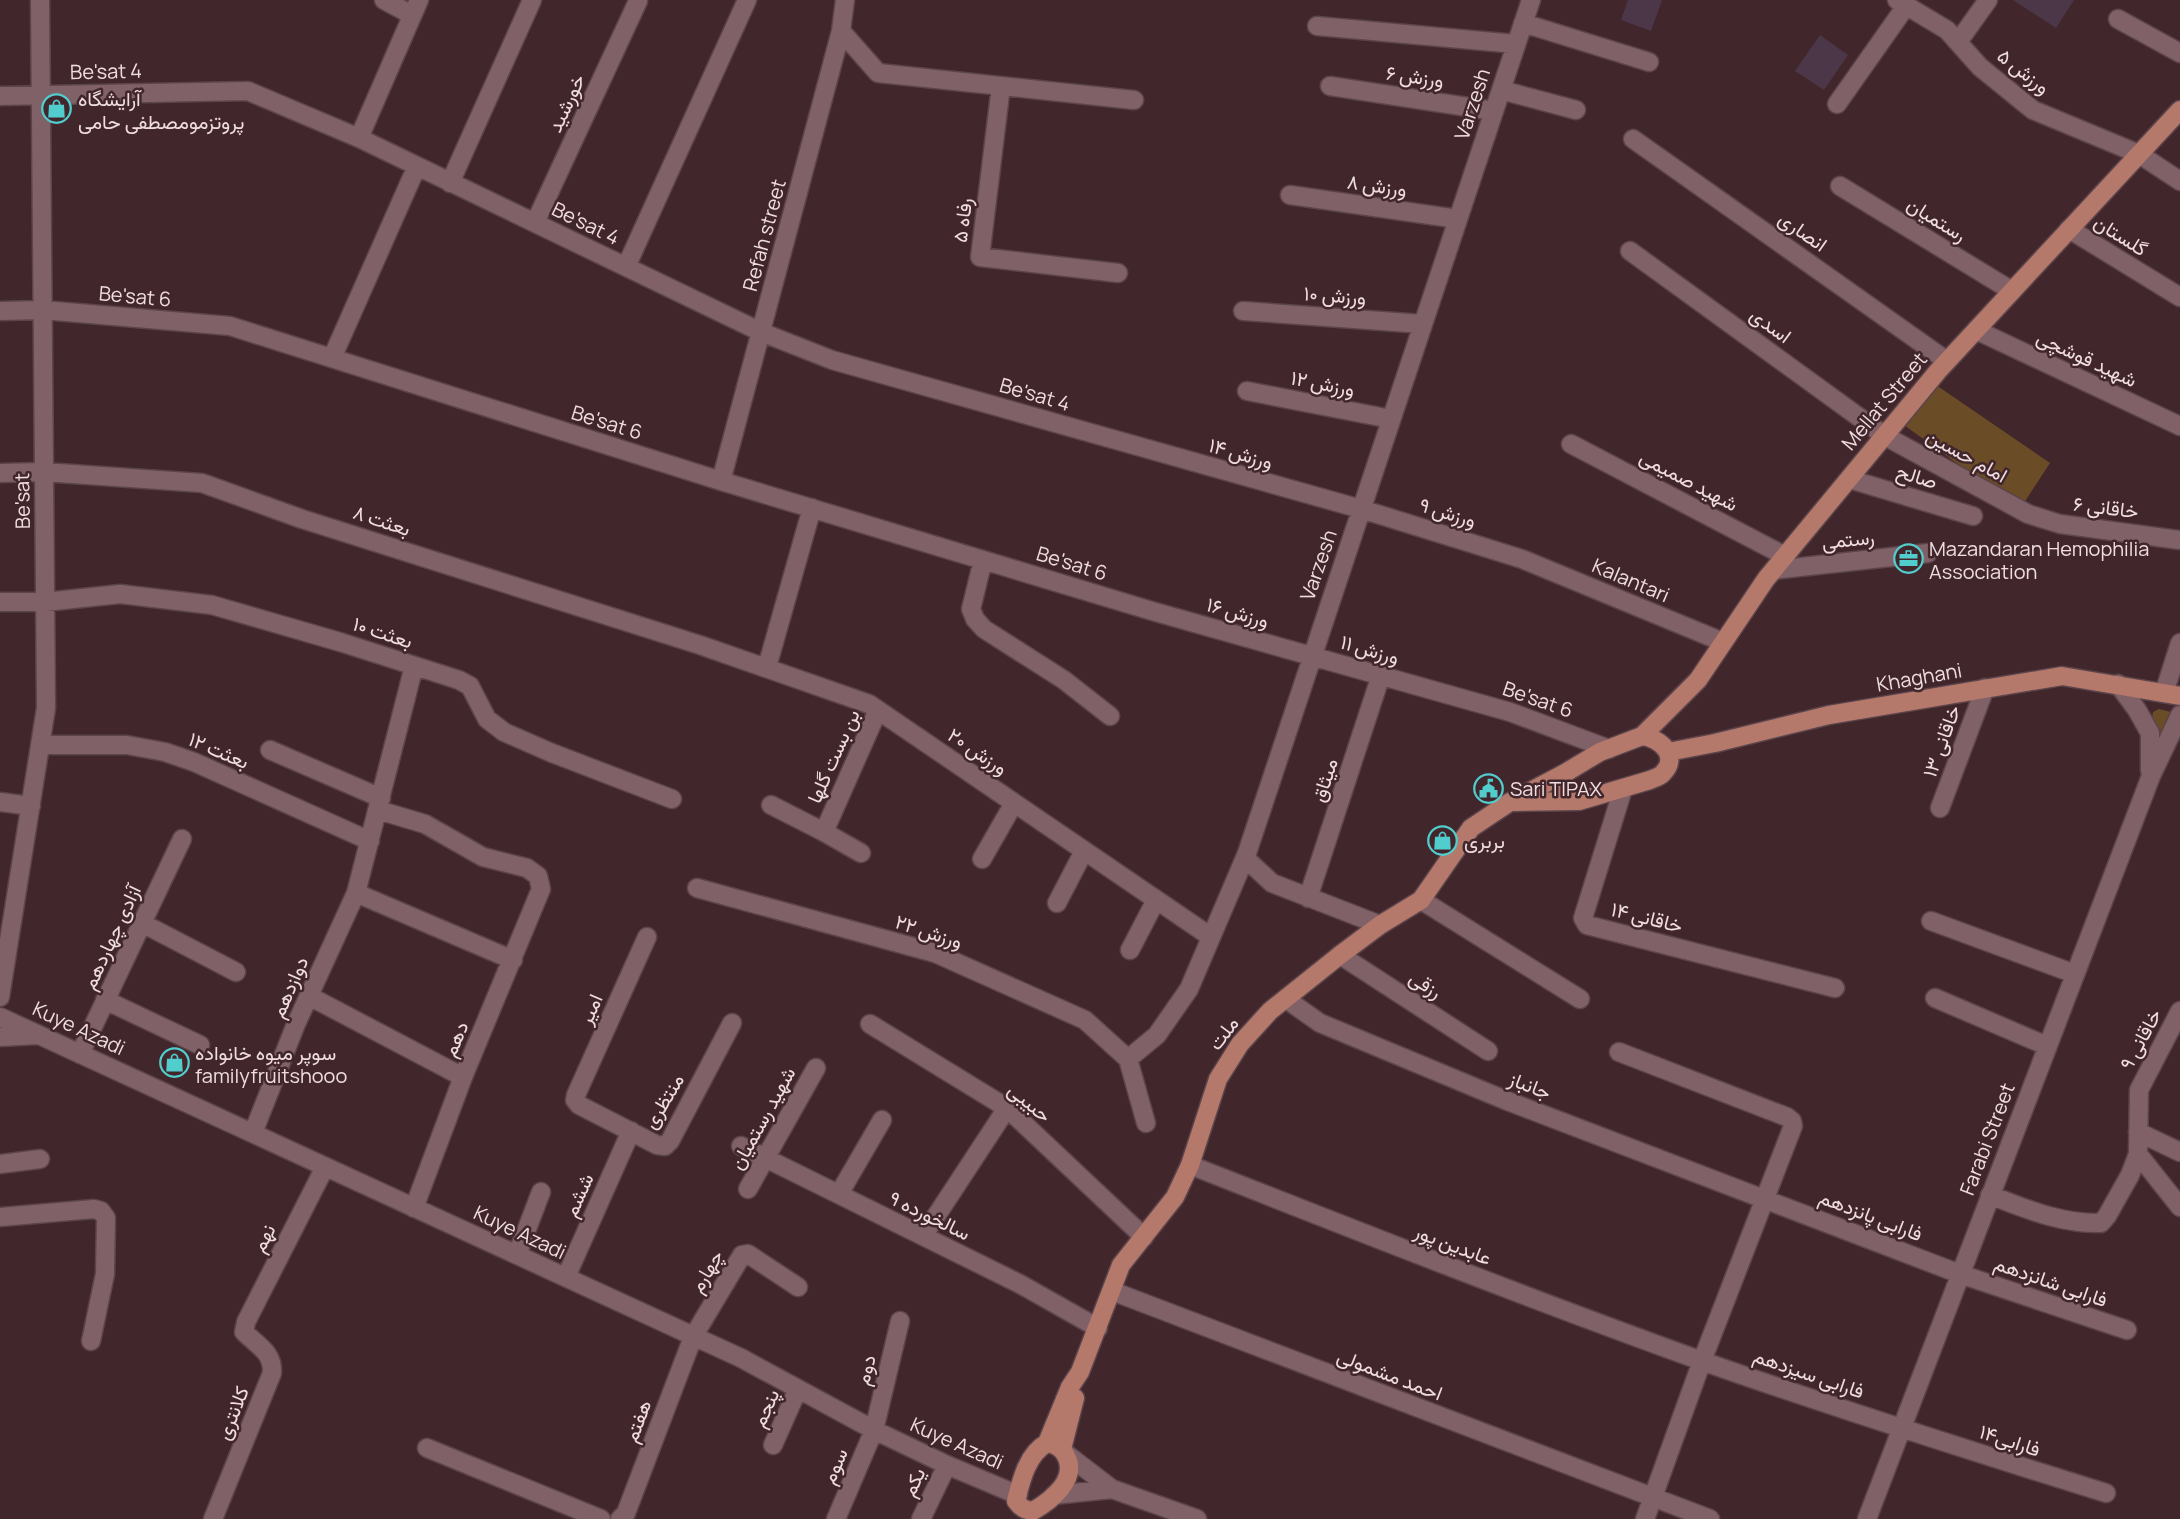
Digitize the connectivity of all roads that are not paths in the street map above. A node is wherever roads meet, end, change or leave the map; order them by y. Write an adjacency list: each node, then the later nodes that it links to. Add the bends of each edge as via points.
1 (40, 0): 22 (street, Be'sat)
2 (384, 0): 10 (street)
3 (532, 0): 34 (street)
4 (747, 0): 41 (street)
5 (845, 0): 14 (street, Refah street)
6 (1531, 0): 12 (street, Varzesh)
7 (1988, 0): 15 (street)
8 (638, 1): 38 (street, خورشید)
9 (1901, 3): 15 (street, ورزش ۵, via 1947,30); 25 (street)
10 (416, 8): 29 (street)
11 (2118, 19): 17 (street)
12 (1523, 24): 16 (street, Varzesh); 18 (street)
13 (1317, 26): 16 (street)
14 (842, 32): 19 (street, via 878,73); 50 (street, Refah street)
15 (1958, 42): 31 (street, ورزش ۵, via 1980,67 2033,110)
16 (1516, 44): 21 (street, Varzesh)
17 (2180, 53)
18 (1649, 62)
19 (1001, 86): 24 (street); 42 (street, رفاه ۵, via 980,257)
20 (1330, 86): 28 (street, ورزش ۶)
21 (1501, 90): 26 (street); 28 (street, Varzesh)
22 (40, 94): 23 (street, Be'sat 4); 29 (street, Be'sat 4, via 248,91); 45 (street, Be'sat)
23 (0, 96)
24 (1134, 100)
25 (1837, 104)
26 (1576, 110)
27 (2180, 110): 31 (main road, Mellat Street)
28 (1494, 111): 37 (street, Varzesh)
29 (359, 138): 32 (street, Be'sat 4)
30 (1633, 139): 52 (street, انصاری)
31 (2139, 154): 33 (street, ورزش ۵); 39 (main road, Mellat Street)
32 (417, 166): 34 (street, Be'sat 4); 51 (street)
33 (2180, 181)
34 (450, 183): 38 (street, Be'sat 4)
35 (1840, 186): 43 (street, رستمیان)
36 (1290, 195): 37 (street, ورزش ۸)
37 (1458, 219): 48 (street, Varzesh)
38 (535, 224): 41 (street, Be'sat 4)
39 (2069, 229): 43 (main road, Mellat Street); 44 (street, گلستان)
40 (1630, 251): 56 (street, اسدی)
41 (626, 267): 50 (street, Be'sat 4)
42 (1118, 273)
43 (2012, 291): 49 (main road, Mellat Street)
44 (2180, 297)
45 (43, 310): 46 (street); 51 (street, Be'sat 6, via 230,326); 59 (street, Be'sat)
46 (0, 311)
47 (1243, 311): 48 (street, ورزش ۱۰)
48 (1422, 324): 54 (street, Varzesh)
49 (1976, 330): 52 (main road, Mellat Street); 55 (street, شهید قوشچی)
50 (761, 332): 57 (street, Be'sat 4, via 832,360); 62 (street, Refah street)
51 (332, 358): 62 (street, Be'sat 6)
52 (1947, 361): 56 (main road, Mellat Street)
53 (1247, 391): 54 (street, ورزش ۱۲)
54 (1391, 419): 64 (street, Varzesh)
55 (2180, 426)
56 (1885, 436): 61 (main road, Mellat Street); 65 (street, امام حسین)
57 (1109, 439): 64 (street, ورزش ۱۴)
58 (1571, 444): 71 (street, شهید صمیمی)
59 (44, 472): 60 (street, بعثت ٨); 73 (street, Be'sat); 77 (street, بعثت ٨, via 202,483 302,519)
60 (0, 473)
61 (1849, 479): 66 (street, صالح); 71 (main road, Mellat Street)
62 (721, 481): 63 (street, Be'sat 6)
63 (812, 508): 70 (street, Be'sat 6); 80 (street)
64 (1361, 509): 69 (street, ورزش ۹); 78 (street, Varzesh)
65 (2028, 513): 67 (street, خاقانی ۶, via 2060,524)
66 (1973, 516)
67 (2180, 540)
68 (1928, 553): 71 (street, رستمی)
69 (1522, 559): 75 (street, Kalantari)
70 (983, 560): 74 (street, Be'sat 6); 88 (street, via 971,609 975,619)
71 (1779, 563): 75 (main road, Mellat Street)
72 (0, 602): 73 (street, بعثت ۱۰)
73 (45, 602): 79 (street, بعثت ۱۰, via 120,594 212,605); 90 (street, Be'sat, via 46,708)
74 (1152, 611): 78 (street, ورزش ۱۶)
75 (1724, 642): 89 (main road, Mellat Street, via 1698,680)
76 (2180, 643): 85 (street)
77 (700, 645): 80 (street, ورزش ۲۰)
78 (1311, 656): 81 (street, ورزش ۱۱); 111 (street, Varzesh)
79 (414, 666): 97 (street, بعثت ۱۰, via 470,686 487,719 504,732); 102 (street, دوازدهم)
80 (767, 667): 86 (street, ورزش ۲۰)
81 (1381, 675): 83 (street, ورزش ۱۱); 115 (street, میثاق)
82 (2118, 684): 84 (main road, Khaghani, via 2062,676); 85 (main road, Khaghani); 95 (street, Farabi Street, via 2150,733)
83 (1416, 685): 91 (street, Be'sat 6, via 1510,712)
84 (1985, 688): 93 (main road, Khaghani, via 1829,715); 105 (street, خاقانی ۱۳)
85 (2172, 695)
86 (878, 710): 101 (street, ورزش ۲۰); 106 (street, بن بست گلها)
87 (2180, 715): 95 (street, Farabi Street)
88 (1110, 716)
89 (1642, 736): 91 (main road, ملت); 93 (main road, via 1659,741)
90 (40, 745): 104 (street, Be'sat); 108 (street, بعثت ۱۲, via 127,745 165,752)
91 (1609, 748): 94 (main road, ملت)
92 (270, 750): 102 (street)
93 (1668, 752): 96 (main road, via 1665,772)
94 (1565, 773): 98 (main road, via 1563,789 1568,797); 100 (main road, ملت)
95 (2151, 776): 128 (street, Farabi Street)
96 (1623, 789): 98 (main road); 129 (street, خاقانی ۱۴, via 1582,918 1587,925)
97 (672, 799)
98 (1579, 801): 100 (main road)
99 (0, 802): 104 (street)
100 (1510, 802): 117 (main road, ملت, via 1471,828)
101 (1014, 803): 109 (street, ورزش ۲۰); 112 (street)
102 (380, 804): 108 (street, دوازدهم); 126 (street, دهم, via 483,857 526,868 538,876 541,889)
103 (771, 805): 106 (street, بن بست گلها)
104 (31, 806): 131 (street, Be'sat)
105 (1940, 808)
106 (824, 832): 110 (street)
107 (182, 839): 120 (street, آزادی چهاردهم)
108 (370, 841): 114 (street, دوازدهم)
109 (1084, 851): 116 (street, ورزش ۲۰); 118 (street)
110 (861, 853)
111 (1245, 858): 115 (street, via 1272,883); 123 (street, Varzesh)
112 (982, 859)
113 (697, 888): 147 (street, ورزش ۲۲, via 935,953 1085,1020)
114 (356, 893): 126 (street); 130 (street, دوازدهم)
115 (1308, 898): 121 (street)
116 (1156, 900): 123 (street, ورزش ۲۰); 124 (street)
117 (1421, 900): 121 (main road, ملت); 134 (street)
118 (1057, 903)
119 (1931, 921): 128 (street)
120 (142, 923): 127 (street); 135 (street, آزادی چهاردهم)
121 (1380, 926): 125 (main road, ملت)
122 (647, 937): 150 (street, امیر)
123 (1211, 937): 147 (street, Varzesh, via 1189,989 1157,1035)
124 (1130, 950)
125 (1340, 955): 133 (main road, ملت); 144 (street, رزقی)
126 (513, 960): 149 (street, دهم)
127 (236, 972)
128 (2075, 975): 143 (street, Farabi Street)
129 (1835, 988)
130 (309, 996): 149 (street); 156 (street, دوازدهم)
131 (0, 997)
132 (1935, 998): 143 (street)
133 (1286, 999): 163 (main road, ملت, via 1240,1044 1218,1080); 169 (street, جانباز, via 1320,1023 1505,1100)
134 (1580, 999)
135 (105, 1000): 142 (street); 146 (street, آزادی چهاردهم)
136 (2180, 1011): 155 (street, خاقانی ٩, via 2139,1090)
137 (0, 1017): 140 (street, Kuye Azadi)
138 (732, 1023): 154 (street, منتظری, via 665,1146)
139 (870, 1024): 151 (street, حبیبی)
140 (39, 1034): 141 (street); 146 (street, Kuye Azadi)
141 (0, 1036)
142 (200, 1045)
143 (2048, 1046): 168 (street, Farabi Street)
144 (1488, 1051)
145 (1619, 1052): 169 (street, via 1792,1121)
146 (80, 1053): 156 (street, Kuye Azadi)
147 (1128, 1059): 153 (street)
148 (816, 1068): 160 (street, شهید رستمیان)
149 (463, 1077): 171 (street, دهم)
150 (575, 1100): 154 (street, منتظری)
151 (1007, 1108): 173 (street); 174 (street, حبیبی)
152 (882, 1120): 167 (street)
153 (1146, 1123)
154 (631, 1131): 177 (street, ششم)
155 (2138, 1132): 158 (street); 159 (street, خاقانی ٩)
156 (253, 1133): 164 (street, Kuye Azadi)
157 (741, 1146): 160 (street, سالخورده ۹)
158 (2180, 1152)
159 (2138, 1154): 168 (street, خاقانی ٩, via 2101,1223 2049,1217); 170 (street)
160 (767, 1158): 165 (street, شهید رستمیان); 167 (street, سالخورده ۹)
161 (40, 1159): 162 (street)
162 (0, 1164)
163 (1190, 1165): 174 (main road, ملت, via 1175,1197); 186 (street, عابدین پور, via 1453,1269)
164 (325, 1167): 171 (street, Kuye Azadi); 183 (street, نهم)
165 (748, 1189)
166 (541, 1192): 175 (street)
167 (839, 1194): 173 (street, سالخورده ۹)
168 (1990, 1196): 176 (street, Farabi Street)
169 (1765, 1199): 176 (street, فارابی پانزدهم); 186 (street)
170 (2180, 1207)
171 (414, 1208): 175 (street, Kuye Azadi)
172 (0, 1216): 185 (street, via 101,1211 106,1218 105,1274)
173 (923, 1236): 181 (street, سالخورده ۹)
174 (1144, 1237): 179 (main road, ملت, via 1121,1265)
175 (517, 1255): 177 (street, Kuye Azadi)
176 (1960, 1274): 182 (street, فارابی شانزدهم); 188 (street, Farabi Street)
177 (566, 1277): 184 (street, Kuye Azadi)
178 (798, 1287): 184 (street, چهارم, via 748,1254 742,1254)
179 (1112, 1291): 181 (main road, ملت); 197 (street, احمد مشمولی)
180 (900, 1321): 189 (street, دوم)
181 (1098, 1328): 192 (main road, ملت, via 1080,1372)
182 (2127, 1330)
183 (244, 1332): 199 (street, کلانتری, via 268,1355 272,1373)
184 (693, 1337): 187 (street, Kuye Azadi); 201 (street, هفتم, via 626,1513)
185 (91, 1341)
186 (1702, 1361): 188 (street, فارابی سیزدهم); 197 (street)
187 (798, 1389): 189 (street, Kuye Azadi); 190 (street, پنجم)
188 (1901, 1429): 195 (street, فارابی۱۴‌); 208 (street, Farabi Street)
189 (874, 1430): 193 (street, Kuye Azadi); 202 (street, سوم)
190 (773, 1445)
191 (427, 1448): 200 (street)
192 (1058, 1449): 194 (street); 196 (main road, via 1071,1472); 198 (main road, via 1037,1450 1028,1465)
193 (947, 1465): 198 (street, Kuye Azadi); 203 (street, یکم)
194 (1113, 1489): 196 (street); 205 (street)
195 (2106, 1494)
196 (1051, 1498): 198 (main road, via 1033,1511); 204 (main road)
197 (1652, 1498): 206 (street); 207 (street, احمد مشمولی)
198 (1016, 1505)
199 (213, 1519)
200 (601, 1519)
201 (620, 1519)
202 (836, 1519)
203 (921, 1519)
204 (1034, 1519)
205 (1197, 1519)
206 (1645, 1519)
207 (1710, 1519)
208 (1867, 1519)

